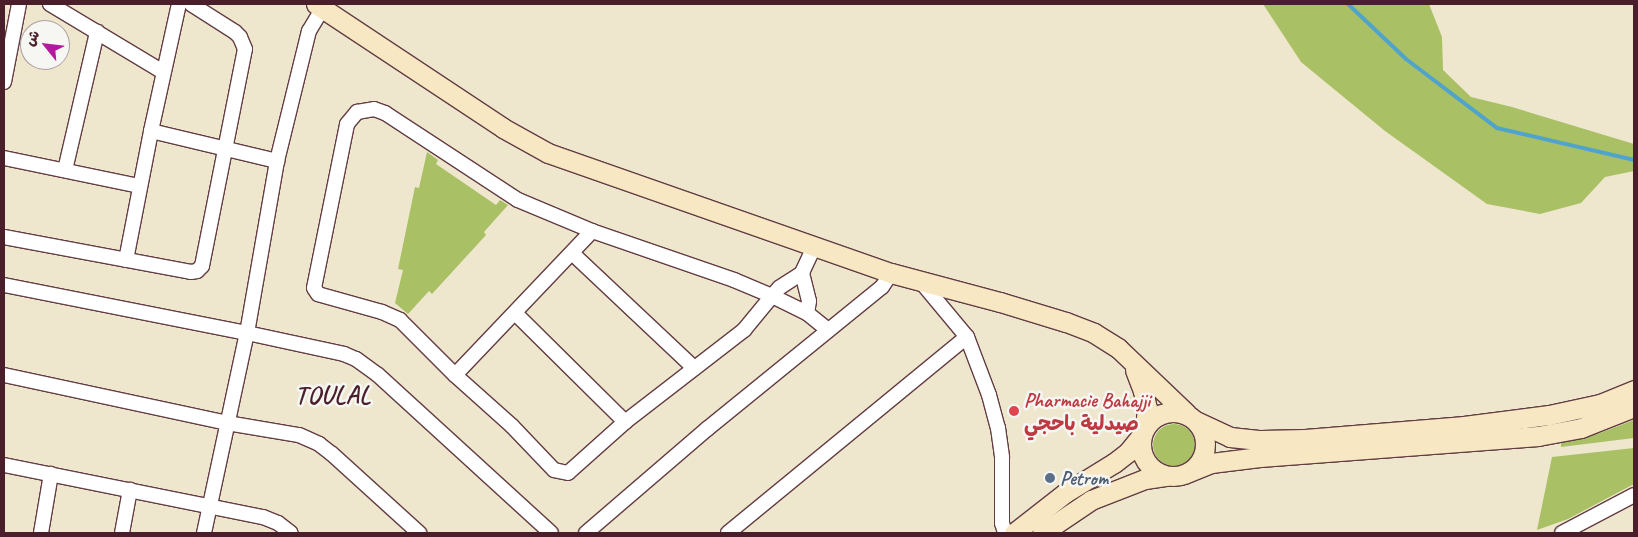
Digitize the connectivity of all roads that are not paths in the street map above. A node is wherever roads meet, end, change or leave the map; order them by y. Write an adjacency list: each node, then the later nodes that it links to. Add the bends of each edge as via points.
1 (20, 4): 8 (street)
2 (50, 4): 6 (street)
3 (179, 4): 7 (street)
4 (191, 4): 10 (street, via 235,32 245,49)
5 (319, 6): 12 (street, via 309,31); 17 (main road, via 503,128 548,153)
6 (96, 32): 7 (street); 13 (street)
7 (163, 72): 9 (street)
8 (4, 82)
9 (151, 131): 10 (street); 14 (street)
10 (225, 150): 12 (street); 19 (street, via 202,266 191,272)
11 (4, 158): 13 (street)
12 (277, 162): 28 (street)
13 (65, 170): 14 (street)
14 (139, 186): 19 (street)
15 (592, 231): 18 (street); 24 (street, via 669,256); 33 (street, via 518,200 382,111 366,109 352,117 346,128 315,292 392,316 404,323)
16 (4, 237): 19 (street)
17 (814, 246): 20 (street); 21 (main road)
18 (572, 253): 25 (street); 31 (street)
19 (126, 260)
20 (802, 272): 24 (street); 26 (street, via 809,301)
21 (891, 273): 22 (main road); 27 (street, via 882,288)
22 (922, 283): 29 (street); 30 (main road, via 1066,322 1094,333)
23 (4, 285): 28 (street)
24 (772, 296): 26 (street); 31 (street, via 744,330)
25 (515, 313): 33 (street); 37 (street)
26 (807, 313): 27 (street)
27 (828, 330): 53 (street)
28 (247, 333): 38 (street); 52 (street, via 356,359 378,374)
29 (966, 337): 54 (street); 55 (street, via 998,428)
30 (1132, 361): 36 (main road); 39 (main road, via 1147,408)
31 (694, 368): 37 (street)
32 (4, 375): 38 (street)
33 (455, 375): 37 (street, via 512,426 554,470 561,473 568,472)
34 (1634, 390): 36 (main road, via 1600,404 1549,415 1464,426 1304,439 1230,437)
35 (1634, 407): 41 (main road, via 1581,428 1538,436 1260,457 1211,463)
36 (1191, 418): 39 (main road, via 1168,412 1159,415); 41 (main road, via 1202,429 1206,448 1200,462)
37 (625, 422)
38 (227, 423): 46 (street); 51 (street, via 299,435 319,444)
39 (1144, 432): 43 (main road, via 1141,446 1146,461 1157,472); 56 (main road, via 1114,464 1065,493)
40 (4, 465): 42 (street)
41 (1189, 472): 43 (main road)
42 (51, 474): 44 (street); 48 (street)
43 (1167, 476): 57 (main road, via 1145,478 1098,496)
44 (130, 490): 46 (street); 49 (street)
45 (1634, 495): 58 (street)
46 (210, 505): 47 (street, via 263,517); 50 (street)
47 (289, 532)
48 (41, 533)
49 (122, 533)
50 (204, 533)
51 (419, 533)
52 (551, 533)
53 (586, 533)
54 (728, 533)
55 (1005, 533)
56 (1014, 533)
57 (1042, 533)
58 (1562, 533)

